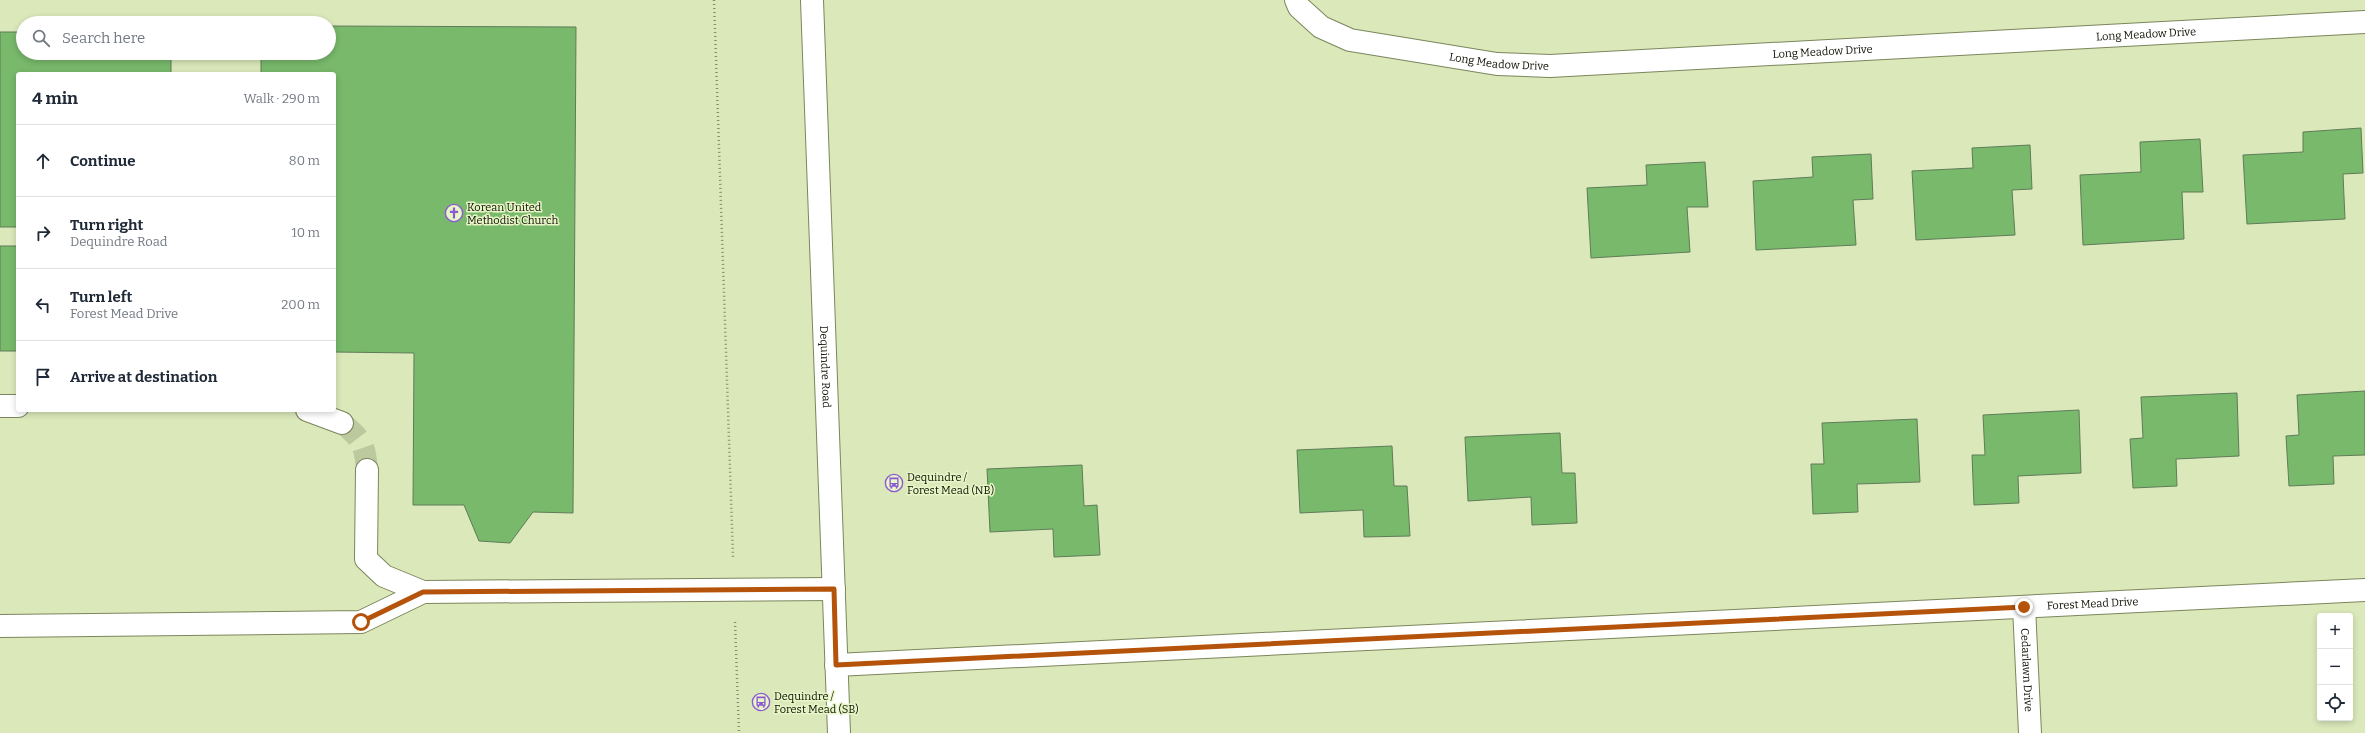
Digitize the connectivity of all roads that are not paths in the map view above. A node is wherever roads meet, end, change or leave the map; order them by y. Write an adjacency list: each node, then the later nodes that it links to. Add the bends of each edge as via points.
1 (812, 0): 9 (street, Dequindre Road)
2 (1296, 0): 3 (street, Long Meadow Drive, via 1299,7 1321,27 1350,40 1497,64 1550,66)
3 (2365, 22)
4 (0, 406): 5 (street)
5 (16, 406)
6 (312, 412): 7 (street)
7 (342, 423)
8 (367, 470): 11 (street, via 366,559 384,576)
9 (834, 589): 11 (street); 14 (street, Dequindre Road)
10 (2365, 590): 12 (street, Forest Mead Drive)
11 (423, 592): 13 (street, via 361,622)
12 (2024, 607): 14 (street, Forest Mead Drive); 16 (street, Cedarlawn Drive)
13 (0, 626)
14 (836, 665): 15 (street, Dequindre Road)
15 (839, 733)
16 (2030, 733)

